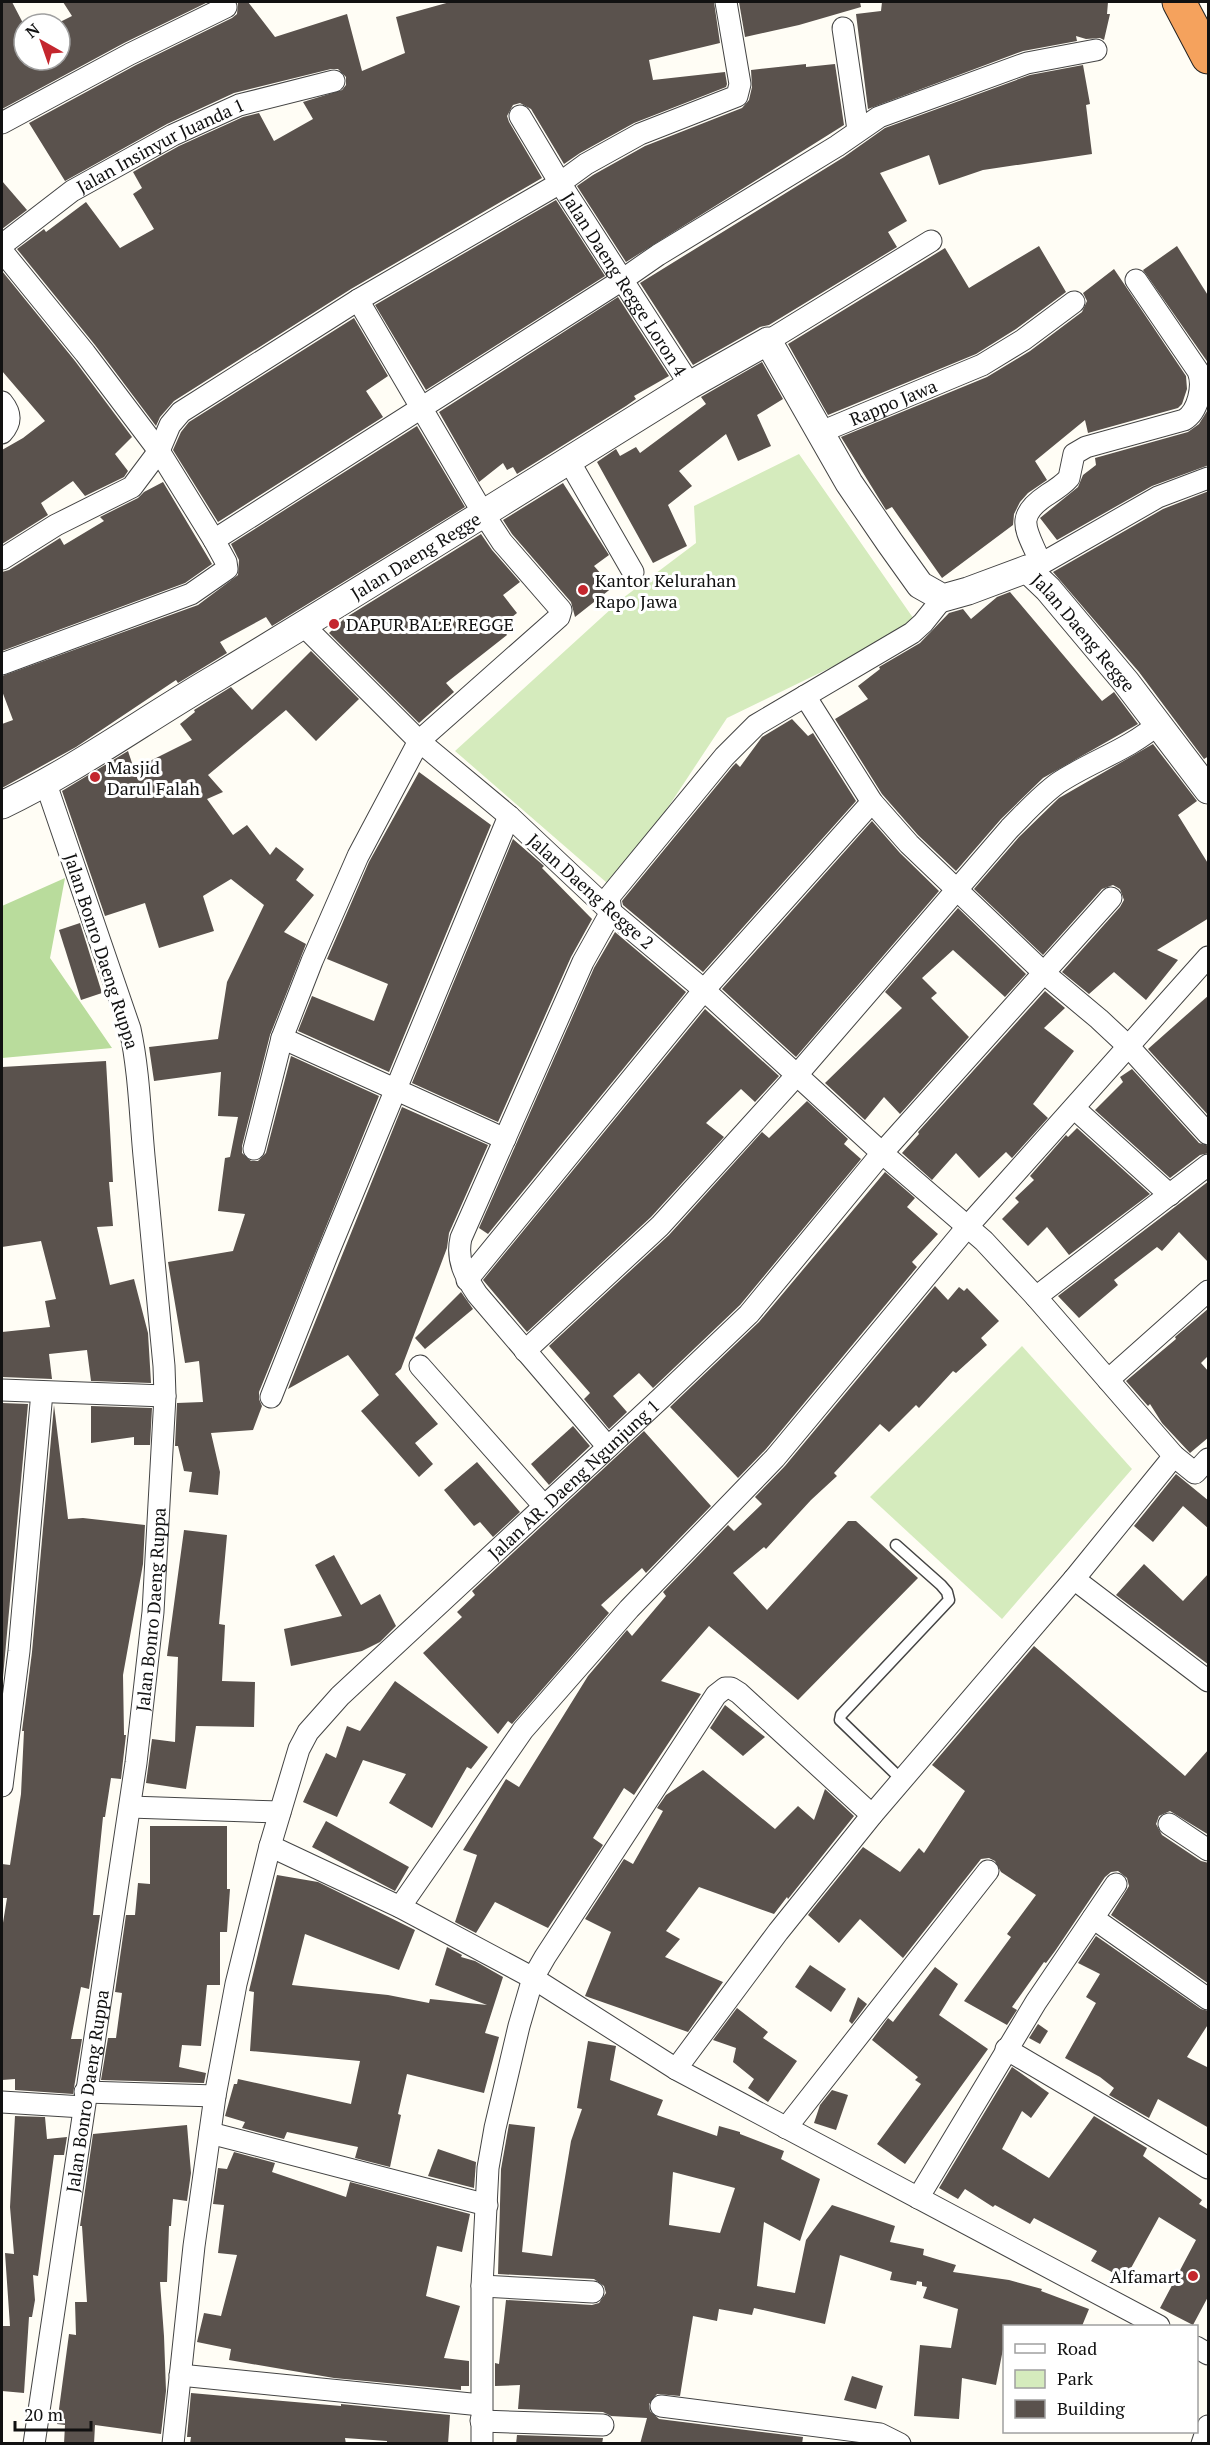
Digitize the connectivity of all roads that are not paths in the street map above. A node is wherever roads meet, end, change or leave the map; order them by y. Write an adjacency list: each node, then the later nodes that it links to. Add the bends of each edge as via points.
1 (726, 2): 11 (street, via 740,84 737,96 636,137)
2 (1179, 2): 6 (highway)
3 (226, 7): 9 (street)
4 (843, 28): 10 (street)
5 (1096, 50): 10 (street, via 1027,63 879,117)
6 (1209, 57)
7 (334, 81): 13 (street, Jalan Insinyur Juanda 1, via 238,105 173,135 72,191)
8 (520, 116): 11 (street, Jalan Daeng Regge Loron 4)
9 (2, 123)
10 (858, 130): 15 (street)
11 (560, 183): 15 (street, Jalan Daeng Regge Loron 4); 17 (street)
12 (931, 242): 19 (street, Jalan Daeng Regge)
13 (2, 245)
14 (2, 252): 25 (street, via 86,353)
15 (622, 280): 20 (street, Jalan Daeng Regge Loron 4); 22 (street)
16 (1136, 280): 31 (street, via 1198,371 1200,384 1194,412 1184,420 1086,447 1074,454 1069,478 1032,505 1025,518)
17 (358, 300): 22 (street); 25 (street, via 181,412 170,425)
18 (1074, 302): 23 (street, Rappo Jawa, via 982,365)
19 (768, 341): 20 (street, Jalan Daeng Regge); 23 (street)
20 (690, 385): 26 (street, Jalan Daeng Regge)
21 (2, 402): 24 (street, via 10,415)
22 (421, 408): 28 (street); 29 (street)
23 (821, 432): 33 (street, via 849,483 920,585)
24 (2, 433)
25 (159, 451): 29 (street); 30 (street, via 132,488 56,525)
26 (569, 460): 28 (street, Jalan Daeng Regge); 32 (street)
27 (1209, 478): 31 (street, via 1158,497)
28 (483, 513): 34 (street, Jalan Daeng Regge); 38 (street, via 561,610 559,617)
29 (214, 540): 35 (street, via 227,569 191,594)
30 (2, 559)
31 (1034, 566): 33 (street, Jalan Daeng Regge); 37 (street, Jalan Daeng Regge, via 1048,589)
32 (633, 572)
33 (943, 598): 36 (street, via 912,633)
34 (303, 625): 38 (street, Jalan Daeng Regge 2); 39 (street, Jalan Daeng Regge)
35 (2, 664)
36 (806, 696): 41 (street); 46 (street, via 756,725 724,757 609,897)
37 (1159, 723): 40 (street, Jalan Daeng Regge); 44 (street, via 1133,744 1051,788 1010,828)
38 (420, 741): 43 (street, Jalan Daeng Regge 2); 50 (street, via 358,856)
39 (46, 784): 42 (street, Jalan Daeng Regge); 70 (street, Jalan Bonro Daeng Ruppa, via 134,1047)
40 (1209, 790)
41 (872, 802): 44 (street); 49 (street)
42 (2, 805)
43 (509, 816): 46 (street, Jalan Daeng Regge 2); 53 (street)
44 (956, 891): 48 (street); 52 (street)
45 (1112, 898): 48 (street, Jalan AR. Daeng Ngunjung 1)
46 (611, 912): 49 (street, Jalan Daeng Regge 2); 56 (street, via 583,962)
47 (1209, 957): 51 (street)
48 (1044, 973): 51 (street); 58 (street, Jalan AR. Daeng Ngunjung 1)
49 (704, 990): 52 (street, Jalan Daeng Regge 2); 62 (street)
50 (282, 1038): 53 (street); 57 (street)
51 (1129, 1047): 54 (street); 55 (street)
52 (796, 1076): 58 (street, Jalan Daeng Regge 2); 65 (street, via 660,1226)
53 (396, 1089): 56 (street); 71 (street)
54 (1074, 1108): 60 (street); 61 (street)
55 (1209, 1134)
56 (505, 1139): 62 (street, via 461,1238 458,1251)
57 (254, 1149)
58 (882, 1153): 61 (street, Jalan Daeng Regge 2); 72 (street, Jalan AR. Daeng Ngunjung 1, via 763,1298)
59 (1209, 1165): 60 (street)
60 (1170, 1195): 64 (street)
61 (969, 1226): 64 (street, Jalan Daeng Regge 2); 90 (street, via 775,1458 622,1617 523,1730)
62 (467, 1280): 65 (street)
63 (1209, 1290): 67 (street)
64 (1036, 1297): 67 (street, Jalan Daeng Regge 2)
65 (525, 1351): 72 (street)
66 (420, 1366): 75 (street)
67 (1108, 1380): 73 (street, Jalan Daeng Regge 2)
68 (2, 1390): 69 (street)
69 (42, 1392): 70 (street); 78 (street)
70 (165, 1396): 82 (street, Jalan Bonro Daeng Ruppa, via 153,1612)
71 (271, 1397)
72 (608, 1447): 75 (street, Jalan AR. Daeng Ngunjung 1)
73 (1174, 1456): 74 (street, Jalan Daeng Regge 2); 77 (street)
74 (1204, 1472)
75 (544, 1506): 83 (street, Jalan AR. Daeng Ngunjung 1, via 322,1715 299,1749)
76 (896, 1545): 80 (lane, via 941,1585 949,1600 840,1720)
77 (1074, 1579): 79 (street); 80 (street)
78 (10, 1649): 81 (street)
79 (1209, 1681)
80 (902, 1780): 84 (street)
81 (2, 1786)
82 (130, 1807): 83 (street); 97 (street, Jalan Bonro Daeng Ruppa)
83 (280, 1812): 86 (street, Jalan AR. Daeng Ngunjung 1)
84 (872, 1815): 92 (street, via 740,1693 725,1688 686,1738); 95 (street)
85 (1169, 1824): 87 (street)
86 (270, 1846): 90 (street); 96 (street, Jalan AR. Daeng Ngunjung 1, via 236,1984)
87 (1209, 1850)
88 (988, 1871): 99 (street)
89 (1116, 1884): 91 (street)
90 (400, 1906): 92 (street)
91 (1093, 1918): 93 (street); 94 (street)
92 (534, 1978): 95 (street); 103 (street, via 495,2128)
93 (1209, 1999)
94 (1006, 2049): 101 (street); 102 (street)
95 (676, 2068): 99 (street)
96 (215, 2096): 97 (street); 100 (street, Jalan AR. Daeng Ngunjung 1)
97 (84, 2100): 98 (street); 112 (street, Jalan Bonro Daeng Ruppa)
98 (2, 2102)
99 (786, 2128): 102 (street)
100 (210, 2133): 103 (street); 107 (street, Jalan AR. Daeng Ngunjung 1)
101 (1209, 2168)
102 (918, 2198): 106 (street)
103 (487, 2205): 104 (street)
104 (482, 2286): 105 (street); 109 (street)
105 (593, 2292)
106 (1157, 2325)
107 (180, 2375): 109 (street); 113 (street, Jalan AR. Daeng Ngunjung 1)
108 (661, 2406): 115 (street, via 880,2434)
109 (481, 2413): 110 (street); 114 (street)
110 (603, 2425)
111 (1209, 2426): 116 (street)
112 (33, 2444)
113 (173, 2444)
114 (482, 2444)
115 (900, 2444)
116 (1202, 2444)

